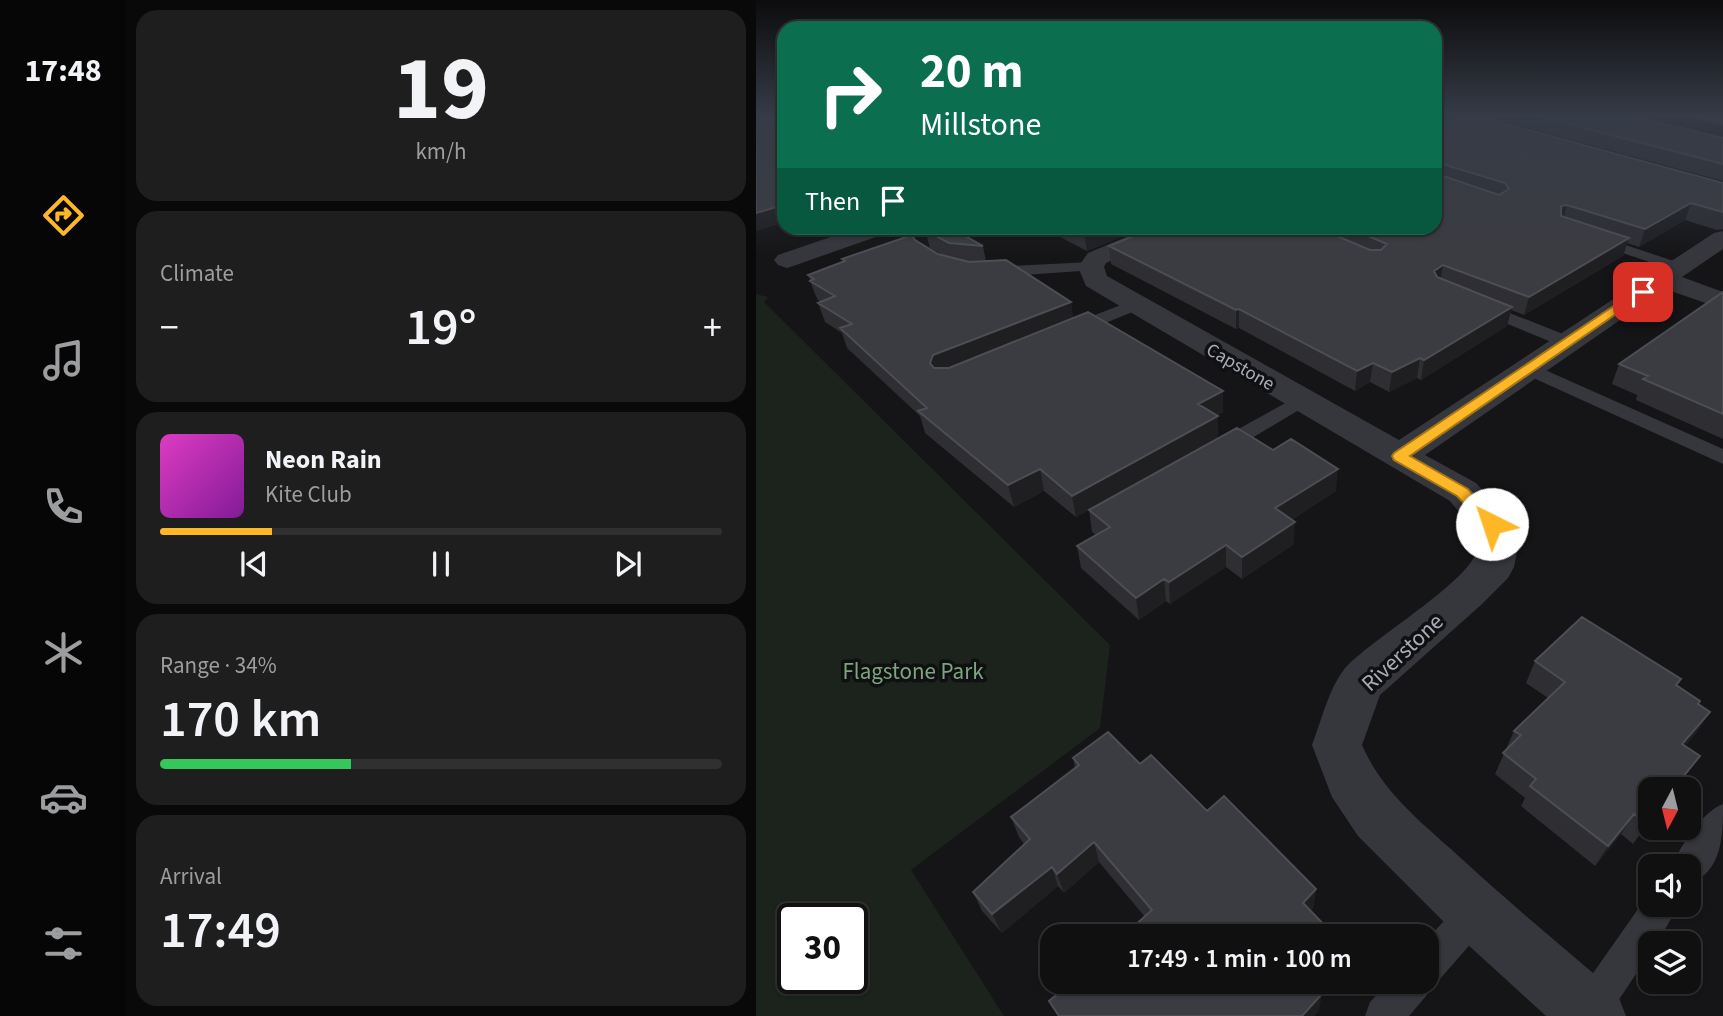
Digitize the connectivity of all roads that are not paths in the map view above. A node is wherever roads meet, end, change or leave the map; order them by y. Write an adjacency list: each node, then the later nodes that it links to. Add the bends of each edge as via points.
1 (1575, 232): 8 (lane)
2 (858, 235): 5 (street)
3 (1149, 235): 6 (street, via 1108,251)
4 (1723, 238): 8 (street)
5 (787, 260)
6 (1091, 267): 7 (lane); 11 (street, Capstone, via 1096,280)
7 (973, 273)
8 (1670, 273): 10 (street); 13 (street)
9 (1466, 301): 13 (lane)
10 (1723, 301)
11 (1134, 305): 12 (lane); 15 (street, Capstone)
12 (1059, 335)
13 (1567, 342): 14 (street)
14 (1527, 368): 17 (street); 18 (lane)
15 (1302, 400): 16 (lane); 17 (street, Capstone)
16 (1205, 456)
17 (1399, 456): 21 (street, Riverstone, via 1463,492 1492,524 1498,547 1493,567 1466,594 1360,684 1337,745 1351,780 1377,818)
18 (1723, 457)
19 (1723, 819): 20 (lane)
20 (1698, 854)
21 (1476, 912): 23 (lane); 25 (street, Riverstone)
22 (1654, 917): 25 (lane)
23 (1439, 953)
24 (1403, 994): 26 (lane)
25 (1591, 1013)
26 (1384, 1016)

